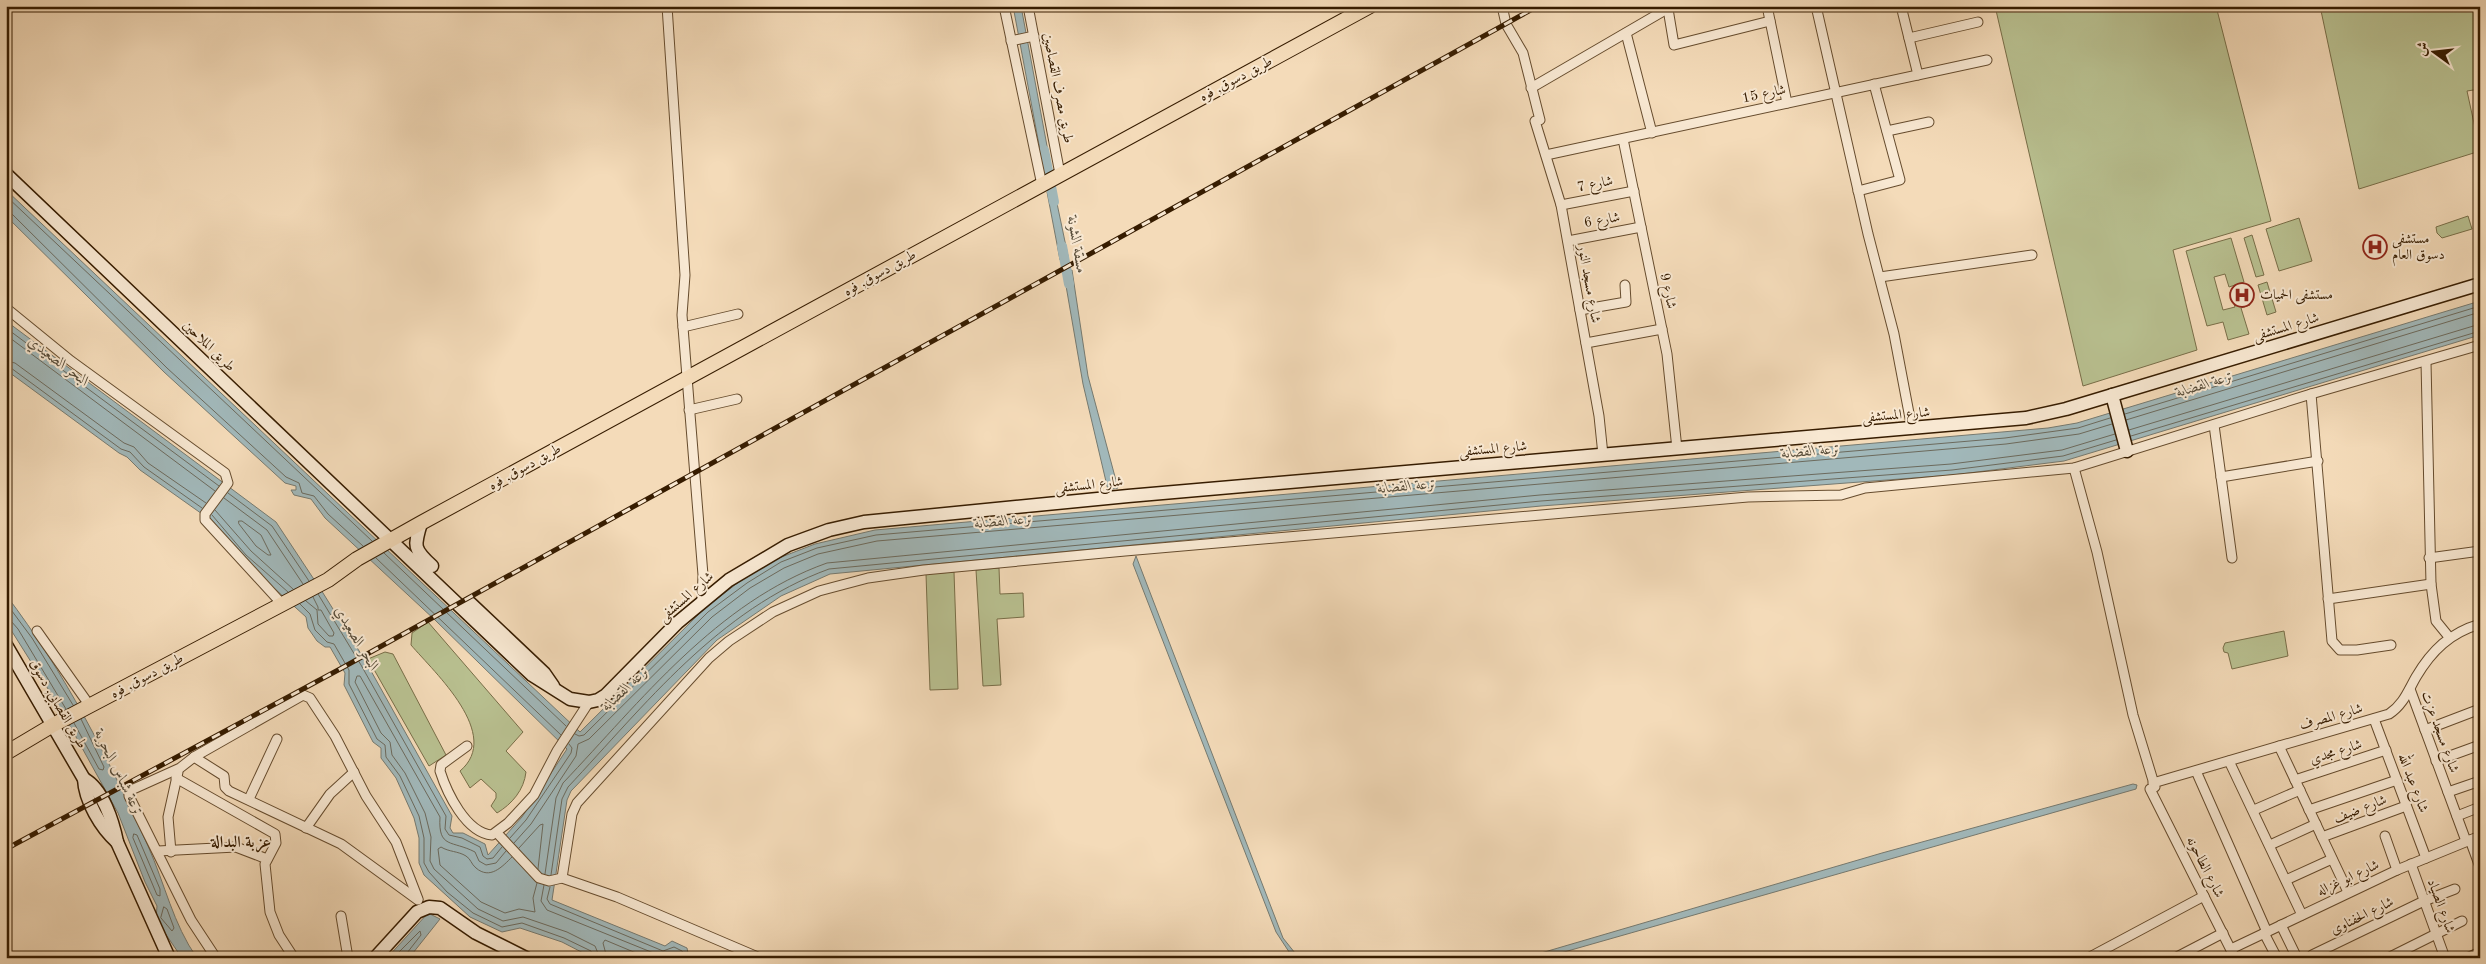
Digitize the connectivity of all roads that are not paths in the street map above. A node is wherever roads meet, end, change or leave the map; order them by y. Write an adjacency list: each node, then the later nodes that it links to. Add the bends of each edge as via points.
1 (667, 6): 42 (street, via 685,275)
2 (1004, 6): 15 (street)
3 (1028, 6): 13 (street, طريق مصرف القصاصين)
4 (1370, 6): 28 (main road, طريق دسوق, فوه)
5 (1502, 6): 19 (street, شارع مسجد النور, via 1506,24 1521,50)
6 (1767, 6): 10 (street)
7 (1816, 6): 20 (street)
8 (1901, 6): 14 (street)
9 (1670, 8): 10 (street, via 1674,44); 12 (street)
10 (1770, 21): 21 (street)
11 (1978, 22): 14 (street)
12 (1626, 33): 19 (street); 24 (street)
13 (1034, 36): 15 (street); 28 (street, طريق مصرف القصاصين)
14 (1909, 38): 17 (street)
15 (1011, 41): 29 (street)
16 (1987, 60): 17 (street, شارع 15)
17 (1918, 75): 18 (street, شارع 15)
18 (1874, 84): 20 (street, شارع 15); 23 (street)
19 (1531, 88): 26 (street, شارع مسجد النور)
20 (1836, 93): 21 (street, شارع 15); 31 (street)
21 (1787, 104): 24 (street, شارع 15)
22 (1929, 122): 23 (street)
23 (1887, 131): 31 (street, via 1900,180)
24 (1652, 133): 25 (street, شارع 15)
25 (1623, 139): 26 (street, شارع 15); 30 (street, شارع 9)
26 (1546, 156): 32 (street, شارع مسجد النور)
27 (6, 174): 61 (main road, طريق الملاحين)
28 (1060, 174): 29 (main road, طريق دسوق, فوه)
29 (1042, 185): 47 (main road, طريق دسوق, فوه)
30 (1634, 191): 32 (street, شارع 7); 33 (street, شارع 9)
31 (1858, 191): 36 (street)
32 (1561, 205): 34 (street, شارع مسجد النور)
33 (1641, 227): 34 (street, شارع 6); 43 (street, شارع 9)
34 (1568, 241): 40 (street, شارع مسجد النور)
35 (2032, 256): 36 (street)
36 (1880, 277): 53 (street)
37 (2480, 284): 50 (main road, شارع المستشفى)
38 (1624, 285): 40 (street, via 1626,302)
39 (6, 308): 69 (street, via 71,362 225,473 229,480 205,514 206,523)
40 (1580, 310): 44 (street, شارع مسجد النور)
41 (738, 314): 42 (street)
42 (683, 327): 47 (street)
43 (1662, 329): 44 (street); 55 (street, شارع 9, via 1672,385)
44 (1586, 343): 56 (street, شارع مسجد النور)
45 (2480, 345): 46 (street)
46 (2426, 362): 48 (street); 64 (street)
47 (686, 379): 51 (street); 60 (main road, طريق دسوق, فوه)
48 (2311, 394): 52 (street); 57 (street)
49 (736, 399): 51 (street)
50 (2113, 400): 53 (main road, شارع المستشفى, via 2026,418); 54 (main road)
51 (690, 410): 68 (street, via 703,575)
52 (2214, 425): 54 (street); 59 (street)
53 (1912, 429): 55 (main road, شارع المستشفى)
54 (2126, 448): 58 (street)
55 (1677, 449): 56 (main road, شارع المستشفى)
56 (1603, 455): 68 (main road, شارع المستشفى, via 864,522 788,545)
57 (2318, 461): 59 (street); 67 (street)
58 (2074, 468): 98 (street, شارع الطاحونه); 123 (street, via 1865,488 1842,495 1748,497 1132,550 924,570 843,584 811,594 773,612 709,658 576,803)
59 (2221, 477): 63 (street)
60 (421, 523): 61 (main road, طريق دسوق, فوه); 65 (main road, via 416,547)
61 (391, 540): 65 (main road); 69 (main road, طريق دسوق, فوه, via 328,580)
62 (2480, 551): 64 (street)
63 (2232, 558)
64 (2429, 558): 66 (street)
65 (428, 569): 76 (main road, via 539,669 554,688 570,699)
66 (2431, 584): 67 (street); 72 (street, via 2436,621)
67 (2328, 598): 74 (street, via 2332,642 2338,649 2358,650)
68 (702, 600): 76 (main road, شارع المستشفى, via 606,695)
69 (285, 602): 77 (main road, طريق دسوق, فوه)
70 (2480, 624): 72 (street, شارع المصرف)
71 (38, 631): 77 (street)
72 (2449, 637): 75 (street, شارع المصرف, via 2425,664)
73 (6, 645): 80 (main road, طريق القصابي, دسوق)
74 (2391, 645)
75 (2410, 689): 79 (street, شارع المصرف, via 2394,710); 81 (street, شارع مسجد عزت)
76 (589, 702): 109 (street, via 563,741 534,795)
77 (90, 706): 80 (main road, طريق دسوق, فوه)
78 (2480, 709): 81 (street)
79 (2374, 718): 85 (street, شارع المصرف); 86 (street, شارع عبد الله)
80 (59, 722): 87 (main road, طريق دسوق, فوه); 142 (main road, طريق القصابي, دسوق, via 84,779 101,798)
81 (2425, 730): 90 (street, شارع مسجد عزت)
82 (277, 739): 101 (street)
83 (2480, 745): 90 (street)
84 (467, 746): 109 (street, via 441,765 441,774 470,825 486,835)
85 (2279, 746): 89 (street, شارع المصرف); 95 (street)
86 (2386, 750): 95 (street, شارع مجدي); 96 (street, شارع عبد الله)
87 (6, 753)
88 (194, 757): 91 (street); 93 (street, via 306,695 335,736); 101 (street, via 224,776 225,787 229,791)
89 (2229, 761): 92 (street, شارع المصرف); 104 (street)
90 (2436, 761): 100 (street, شارع مسجد عزت)
91 (180, 768): 94 (street); 115 (street, via 130,791 129,796)
92 (2196, 771): 98 (street, شارع المصرف); 135 (street)
93 (354, 772): 108 (street, via 330,794); 128 (street, via 396,842)
94 (176, 778): 116 (street, via 168,828); 119 (street, via 275,834 276,843)
95 (2295, 780): 99 (street)
96 (2397, 780): 102 (street, شارع عبد الله); 105 (street)
97 (2480, 781): 100 (street)
98 (2153, 787): 127 (street, شارع الطاحونه)
99 (2300, 790): 104 (street); 105 (street)
100 (2448, 792): 106 (street, شارع مسجد عزت)
101 (249, 800): 108 (street)
102 (2406, 806): 112 (street, شارع ضيف); 118 (street, شارع عبد الله)
103 (2480, 807): 106 (street)
104 (2254, 810): 114 (street)
105 (2309, 810): 107 (street)
106 (2457, 816): 113 (street, شارع مسجد عزت)
107 (2316, 824): 112 (street); 114 (street)
108 (306, 828): 128 (street, via 341,844)
109 (497, 833): 123 (street, via 539,878 549,881)
110 (2385, 836): 122 (street)
111 (2480, 836): 113 (street, شارع ابو غزاله)
112 (2322, 837): 117 (street)
113 (2468, 840): 118 (street, شارع ابو غزاله); 121 (street, شارع مسجد عزت)
114 (2270, 845): 124 (street)
115 (158, 851): 116 (street); 143 (street, via 191,920)
116 (171, 852): 119 (street, via 236,847)
117 (2332, 858): 124 (street); 126 (street)
118 (2426, 858): 120 (street, شارع ابو غزاله)
119 (267, 859): 144 (street, via 265,873 270,912 279,935)
120 (2411, 864): 122 (street, شارع ابو غزاله); 129 (street, شارع الصياد)
121 (2480, 867)
122 (2397, 870): 126 (street, شارع ابو غزاله)
123 (562, 878): 147 (street, via 617,897)
124 (2286, 880): 131 (street)
125 (2455, 889): 129 (street, شارع الحفناوى)
126 (2348, 892): 131 (street, شارع ابو غزاله)
127 (2204, 896): 136 (street, شارع الطاحونه); 148 (street)
128 (418, 899): 130 (street)
129 (2424, 901): 137 (street, شارع الصياد); 140 (street, شارع الحفناوى)
130 (429, 907): 141 (main road, via 446,913 476,933); 146 (main road, via 417,912)
131 (2302, 915): 134 (street, شارع ابو غزاله)
132 (341, 916): 145 (street)
133 (2462, 921): 137 (street)
134 (2281, 925): 135 (street, شارع ابو غزاله); 151 (street)
135 (2266, 932): 138 (street, شارع ابو غزاله); 150 (street)
136 (2223, 933): 138 (street, شارع الطاحونه); 149 (street)
137 (2436, 934): 139 (street); 153 (street, شارع الصياد)
138 (2233, 954)
139 (2405, 954): 152 (street)
140 (2312, 955)
141 (523, 956)
142 (169, 958)
143 (216, 958)
144 (294, 958)
145 (348, 958)
146 (375, 958)
147 (760, 958)
148 (2088, 958)
149 (2175, 958)
150 (2277, 958)
151 (2297, 958)
152 (2388, 958)
153 (2445, 958)

